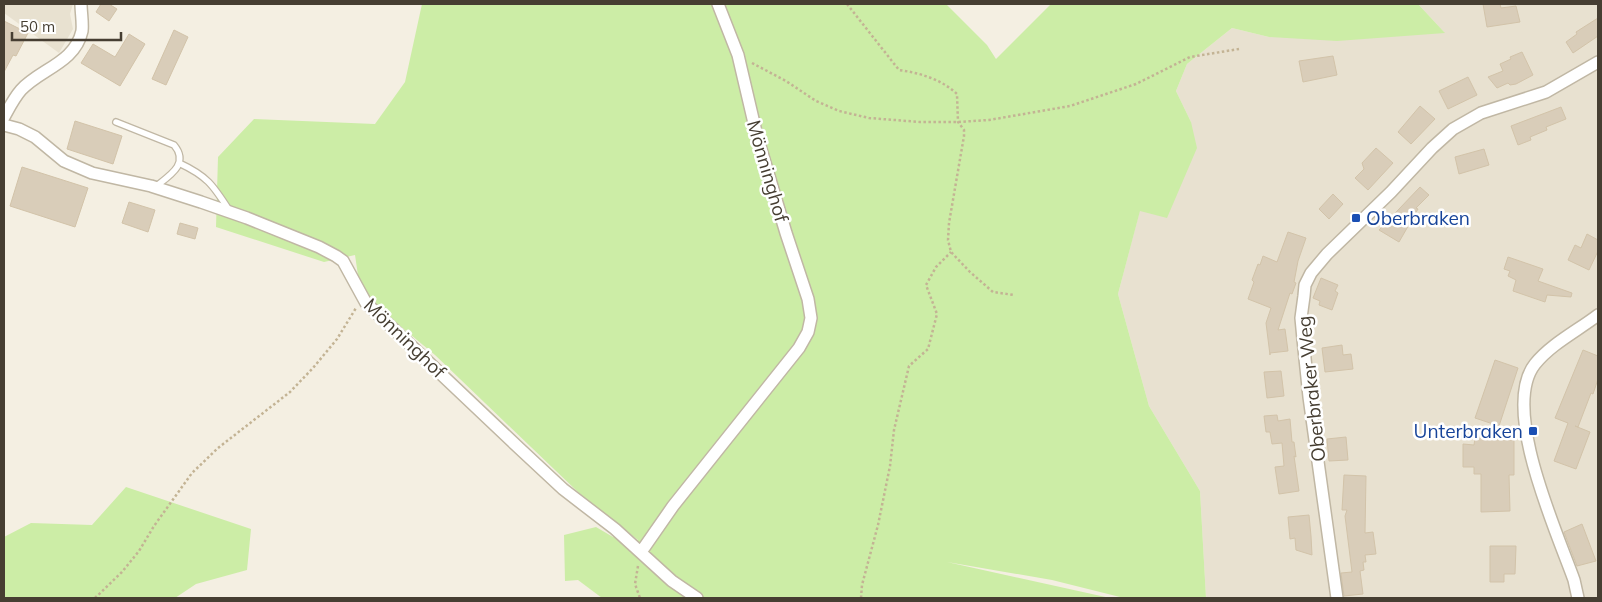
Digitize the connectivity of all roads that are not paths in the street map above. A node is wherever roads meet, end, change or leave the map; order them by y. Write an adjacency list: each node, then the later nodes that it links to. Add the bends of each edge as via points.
1 (81, 4): 4 (street, via 82,30 72,52 21,90)
2 (718, 4): 11 (street, Mönninghof, via 738,55 757,136 808,299 811,318 799,348 673,506)
3 (1598, 62): 13 (street, Oberbraker Weg, via 1546,92 1481,113 1453,129 1327,254 1305,285 1303,339)
4 (4, 117)
5 (116, 122): 7 (lane, via 174,145 180,155)
6 (4, 125): 8 (street, Mönninghof, via 35,137 64,161 85,170)
7 (179, 163): 8 (lane); 9 (lane, via 196,171 213,186)
8 (154, 187): 9 (street, Mönninghof)
9 (231, 214): 11 (street, Mönninghof, via 319,247 343,261 366,303 563,489)
10 (1598, 315): 14 (street, via 1534,365 1528,376 1523,405 1525,431 1535,470)
11 (641, 552): 12 (street, Mönninghof, via 672,581)
12 (697, 598)
13 (1337, 598)
14 (1578, 598)

